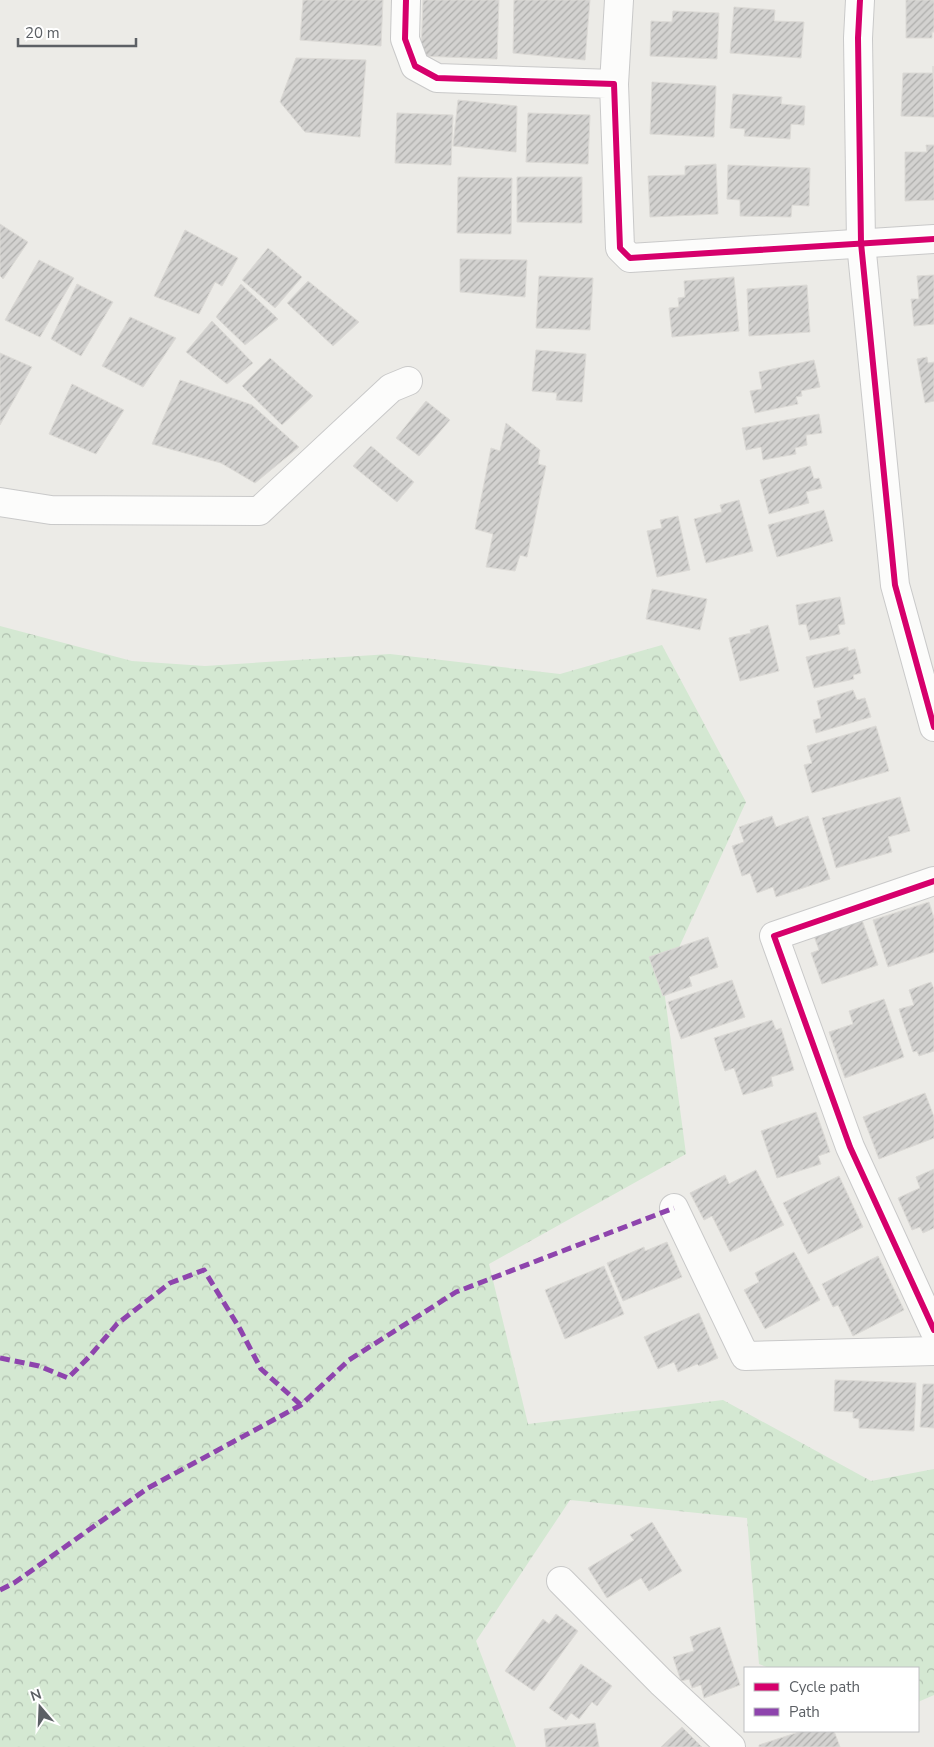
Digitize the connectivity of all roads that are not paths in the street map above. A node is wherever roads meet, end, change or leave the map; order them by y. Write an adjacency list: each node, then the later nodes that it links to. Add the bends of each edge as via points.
1 (406, 0): 4 (street, via 404,39 415,66 437,78)
2 (619, 0): 4 (street)
3 (860, 0): 6 (street)
4 (614, 84): 6 (street, via 620,248 630,258)
5 (934, 239): 6 (street)
6 (861, 243): 9 (street, via 895,586)
7 (408, 382): 8 (street, via 391,388 259,511 51,510)
8 (0, 502)
9 (934, 728)
10 (934, 881): 12 (street, via 774,936 850,1147)
11 (674, 1208): 13 (street, via 746,1356)
12 (934, 1330)
13 (934, 1351)
14 (561, 1581): 15 (street)
15 (731, 1747)

